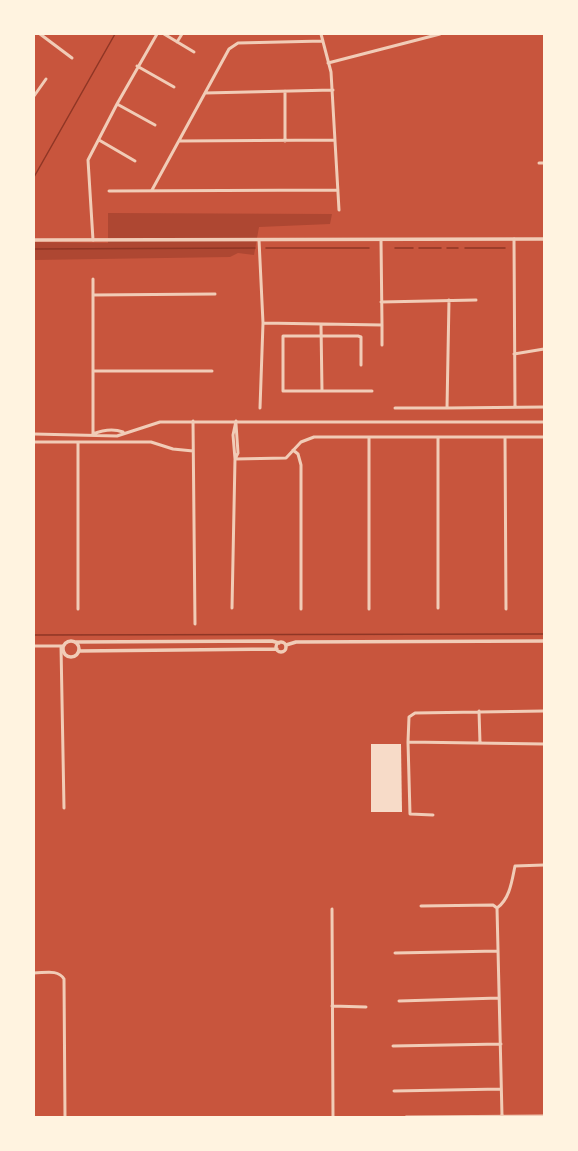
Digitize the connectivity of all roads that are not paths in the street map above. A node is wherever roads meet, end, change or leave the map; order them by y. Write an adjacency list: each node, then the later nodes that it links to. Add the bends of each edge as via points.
1 (40, 34): 10 (street)
2 (157, 34): 12 (street)
3 (164, 34): 8 (street)
4 (182, 34): 8 (street)
5 (321, 34): 7 (street)
6 (440, 34): 11 (street)
7 (323, 41): 11 (street); 17 (street, via 233,45)
8 (177, 42): 9 (street)
9 (194, 52)
10 (72, 58)
11 (328, 63): 15 (street)
12 (137, 66): 14 (street); 19 (street)
13 (46, 79): 18 (street)
14 (174, 86)
15 (333, 90): 16 (street); 22 (street)
16 (285, 91): 17 (street); 24 (street)
17 (205, 92): 23 (street)
18 (34, 96)
19 (117, 104): 20 (street); 21 (street)
20 (155, 125)
21 (99, 140): 25 (street); 35 (street, via 88,160)
22 (335, 140): 24 (street); 30 (street)
23 (179, 141): 24 (street); 29 (street)
24 (286, 141)
25 (135, 161)
26 (539, 163): 27 (street)
27 (544, 163)
28 (109, 190): 29 (street)
29 (152, 190): 30 (street)
30 (338, 190): 31 (street)
31 (338, 210)
32 (514, 239): 33 (street); 37 (street); 50 (street)
33 (544, 239)
34 (34, 240): 35 (street)
35 (93, 240): 36 (street)
36 (259, 240): 37 (street); 44 (street)
37 (381, 240): 43 (street)
38 (93, 279): 40 (street)
39 (215, 294): 40 (street)
40 (93, 295): 52 (street)
41 (449, 300): 42 (street); 43 (street); 60 (street)
42 (476, 300)
43 (381, 302): 46 (street)
44 (263, 323): 45 (street); 58 (street)
45 (321, 325): 46 (street); 47 (street)
46 (382, 325): 48 (street)
47 (322, 335): 51 (street, via 361,337); 54 (street); 54 (street, via 283,336 283,391)
48 (382, 345)
49 (544, 349): 50 (street)
50 (514, 354): 56 (street)
51 (361, 365)
52 (93, 371): 53 (street); 66 (street)
53 (212, 371)
54 (322, 391): 55 (street)
55 (372, 391)
56 (515, 407): 57 (street); 60 (street)
57 (544, 407)
58 (260, 408)
59 (395, 408): 60 (street)
60 (448, 408)
61 (236, 421): 62 (street); 63 (street); 75 (street, via 238,453)
62 (193, 422): 64 (street, via 160,422); 74 (street)
63 (544, 422)
64 (123, 432): 66 (street, via 103,430); 66 (street, via 117,436)
65 (34, 434): 66 (street)
66 (93, 434)
67 (544, 436): 70 (street)
68 (369, 437): 69 (street); 73 (street, via 310,438 301,442); 81 (street)
69 (438, 437): 70 (street); 78 (street)
70 (505, 437): 79 (street)
71 (34, 442): 72 (street)
72 (78, 442): 74 (street, via 151,442 173,449); 80 (street)
73 (294, 450): 75 (street, via 281,460); 77 (street, via 301,465)
74 (194, 451): 82 (street)
75 (235, 459): 76 (street)
76 (232, 608)
77 (301, 608)
78 (438, 608)
79 (506, 608)
80 (78, 609)
81 (369, 609)
82 (195, 624)
83 (75, 642): 85 (street, via 193,640); 88 (street, via 67,642); 90 (street)
84 (544, 642): 86 (street, via 296,642)
85 (279, 643): 86 (street); 89 (street)
86 (286, 645): 89 (street, via 283,652)
87 (34, 646): 88 (street)
88 (62, 646): 90 (street, via 68,656 76,655); 96 (street)
89 (276, 649): 90 (street)
90 (79, 651)
91 (479, 711): 92 (street); 93 (street, via 410,714); 94 (street)
92 (544, 711)
93 (408, 742): 94 (street); 97 (street, via 410,814)
94 (480, 743): 95 (street)
95 (544, 744)
96 (64, 808)
97 (433, 815)
98 (544, 865): 100 (street, via 515,866 512,883 504,902)
99 (421, 906): 100 (street, via 493,905)
100 (497, 908): 102 (street)
101 (332, 910): 107 (street)
102 (498, 951): 103 (street); 105 (street)
103 (395, 954)
104 (34, 973): 115 (street, via 56,972 64,979)
105 (499, 998): 106 (street); 109 (street)
106 (399, 1000)
107 (332, 1006): 108 (street); 116 (street)
108 (366, 1006)
109 (501, 1044): 110 (street); 111 (street)
110 (392, 1046)
111 (501, 1089): 112 (street); 113 (street)
112 (394, 1091)
113 (502, 1116): 114 (street); 117 (street)
114 (544, 1116)
115 (65, 1117)
116 (333, 1117)
117 (406, 1117)

